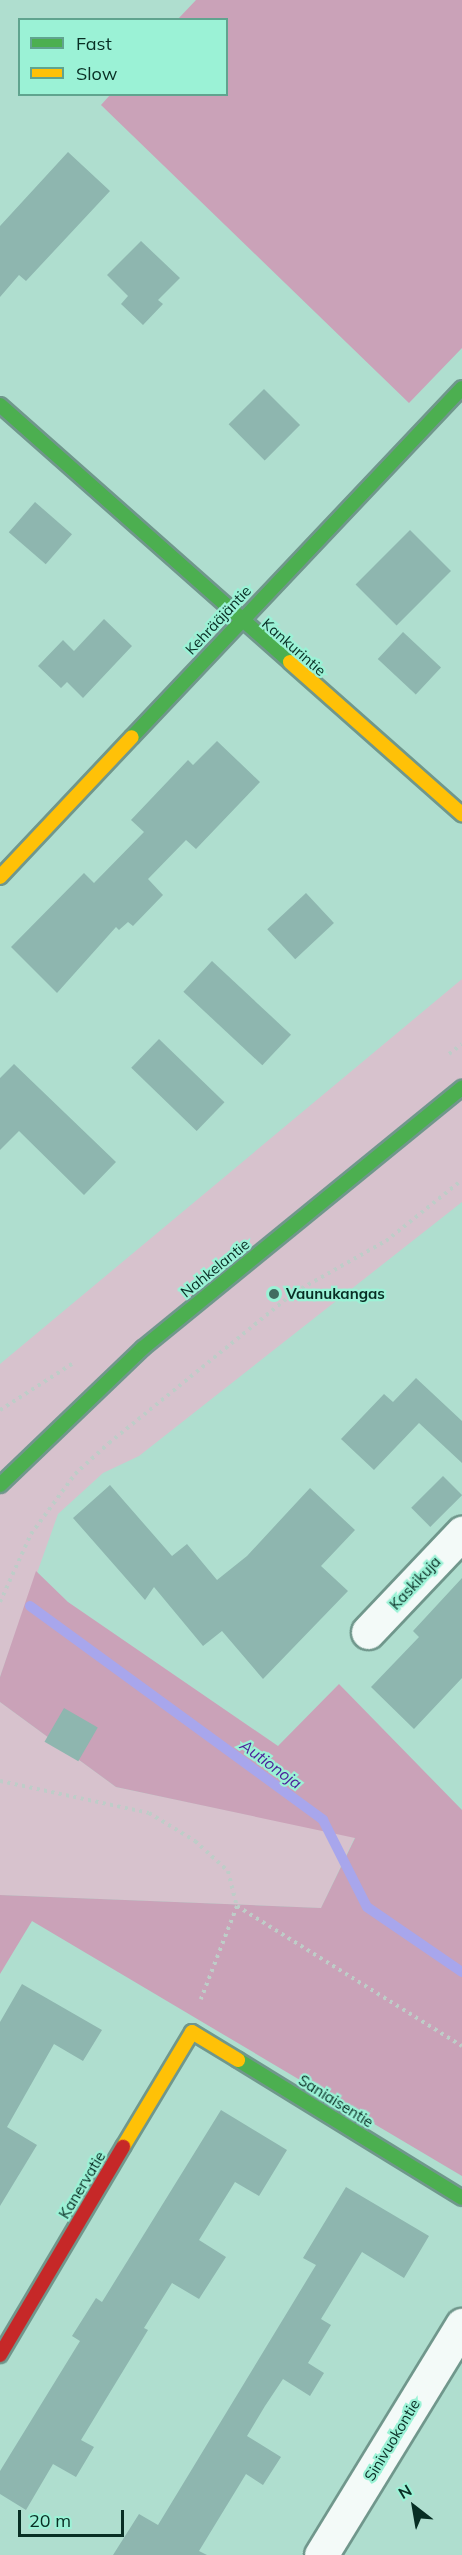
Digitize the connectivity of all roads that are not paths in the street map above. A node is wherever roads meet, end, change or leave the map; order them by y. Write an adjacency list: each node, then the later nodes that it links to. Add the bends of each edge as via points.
1 (462, 388): 3 (street, Kehrääjäntie)
2 (0, 405): 3 (street, Kankurintie)
3 (239, 621): 4 (street, Kankurintie); 5 (street, Kehrääjäntie)
4 (462, 814)
5 (0, 877)
6 (462, 1088): 7 (street, Nahkelantie, via 143,1348)
7 (0, 1485)
8 (462, 1533): 9 (street, Kaskikuja)
9 (368, 1632)
10 (192, 2032): 11 (street, Saniaisentie); 13 (street, Kanervatie)
11 (462, 2198)
12 (462, 2325): 14 (street, Sinivuokontie)
13 (0, 2355)
14 (321, 2555)

